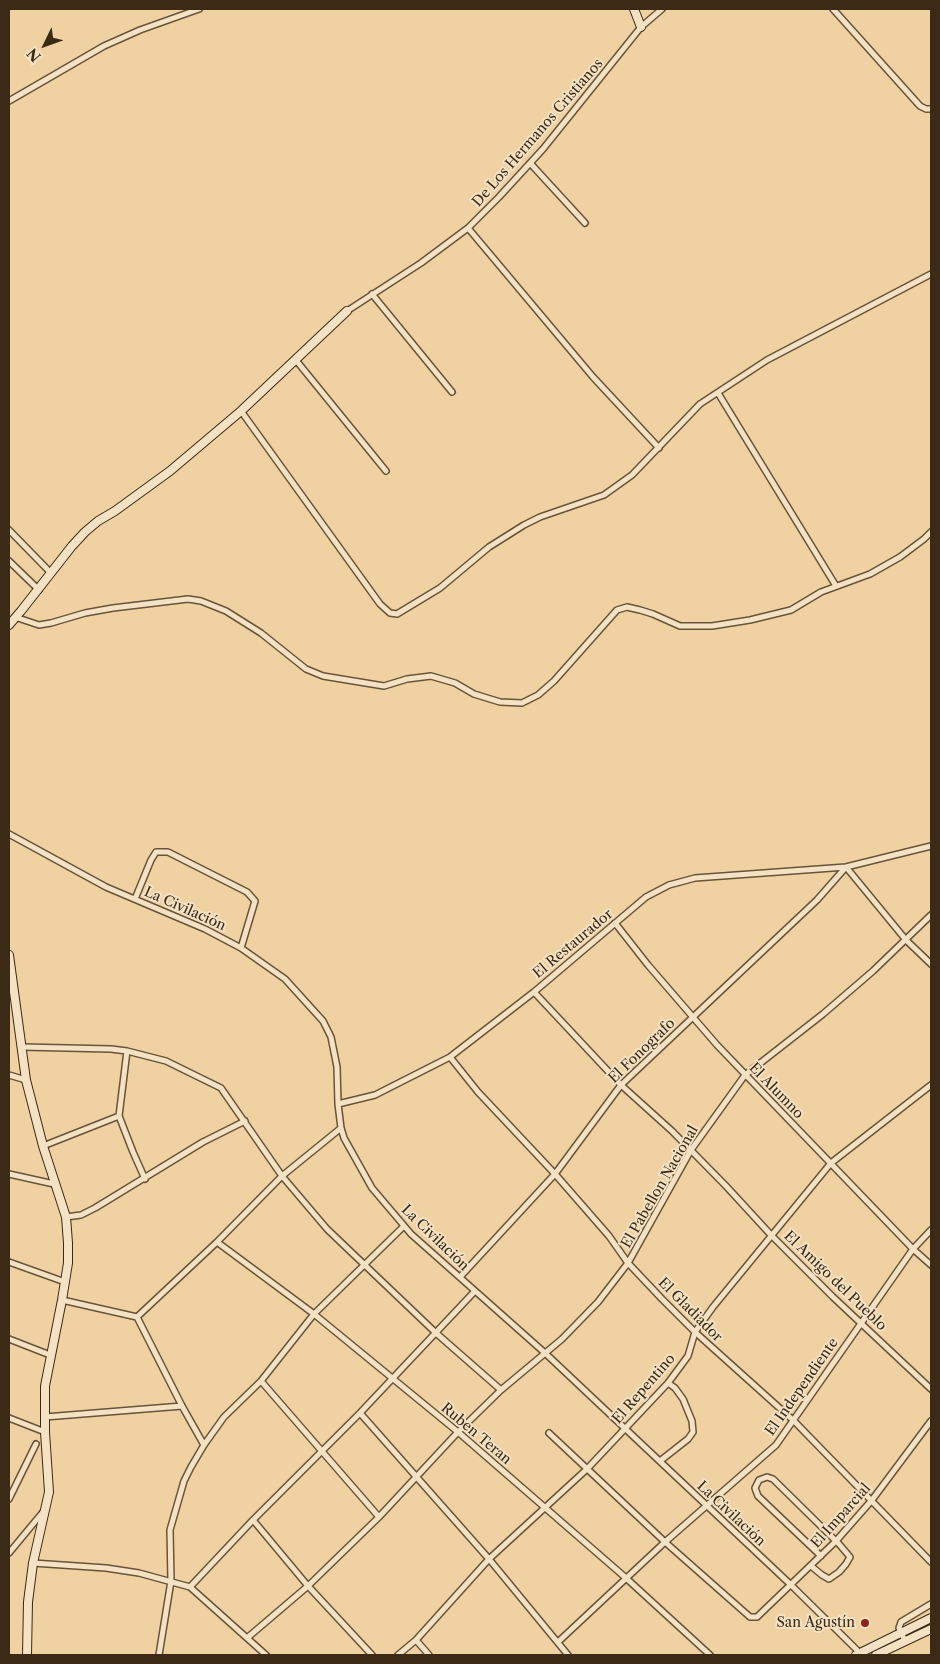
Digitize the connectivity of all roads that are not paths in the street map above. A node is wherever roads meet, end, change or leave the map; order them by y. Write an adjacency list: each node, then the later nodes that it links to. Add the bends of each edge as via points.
1 (199, 9): 6 (street, via 104,46)
2 (634, 9): 5 (street)
3 (662, 9): 5 (street, De Los Hermanos Cristianos)
4 (833, 9): 7 (street, via 920,106)
5 (641, 27): 8 (street, De Los Hermanos Cristianos)
6 (9, 101)
7 (931, 109)
8 (530, 163): 9 (street); 10 (street, De Los Hermanos Cristianos)
9 (585, 223)
10 (468, 228): 12 (street, De Los Hermanos Cristianos); 18 (street, via 593,377)
11 (931, 274): 16 (street, via 767,360)
12 (372, 294): 13 (street, De Los Hermanos Cristianos); 15 (street)
13 (347, 312): 14 (street)
14 (295, 359): 17 (street); 19 (street)
15 (452, 392)
16 (718, 392): 18 (street, via 700,404); 24 (street)
17 (241, 411): 18 (street, via 380,604 390,613 397,614 440,588 489,547 524,525 604,495 632,475); 23 (street, via 170,471 98,521 72,546)
18 (659, 448)
19 (386, 471)
20 (9, 530): 23 (street)
21 (931, 532): 24 (street, via 885,566)
22 (9, 561): 25 (street)
23 (51, 573): 25 (street)
24 (836, 586): 26 (street, via 791,610 712,626 680,626 640,610 627,607 617,610 554,681 522,703 500,702 431,676 384,686 324,676 306,669 226,611 201,601 188,599 113,608 39,624)
25 (39, 590): 26 (street)
26 (15, 617): 27 (street)
27 (9, 625)
28 (9, 834): 31 (street, La Civilación)
29 (931, 846): 30 (street, El Restaurador)
30 (846, 867): 33 (street, El Restaurador, via 695,878 669,885 646,897); 34 (street); 40 (street, El Fonografo, via 816,900)
31 (135, 899): 35 (street, La Civilación); 35 (street, via 156,852 168,852 247,892 255,901)
32 (931, 915): 34 (street, El Pabellon Nacional)
33 (615, 923): 39 (street, El Restaurador); 40 (street, El Alumno)
34 (906, 940): 38 (street); 44 (street, El Pabellon Nacional, via 823,1014)
35 (241, 948): 49 (street, La Civilación, via 285,980 323,1022 331,1038 337,1067)
36 (9, 955): 37 (street)
37 (9, 964): 41 (street)
38 (931, 964)
39 (534, 992): 43 (street, El Restaurador); 47 (street)
40 (693, 1017): 44 (street, El Alumno); 47 (street, El Fonografo)
41 (22, 1047): 42 (street); 46 (street)
42 (127, 1051): 50 (street); 51 (street, via 166,1061 222,1088)
43 (450, 1057): 49 (street, El Restaurador, via 375,1095); 57 (street, El Gladiador, via 478,1092)
44 (745, 1075): 54 (street, El Pabellon Nacional); 55 (street, El Alumno)
45 (9, 1076): 46 (street)
46 (26, 1080): 53 (street)
47 (621, 1085): 54 (street); 57 (street, El Fonografo)
48 (931, 1085): 55 (street, El Repentino)
49 (338, 1104): 52 (street, La Civilación)
50 (119, 1116): 53 (street); 59 (street)
51 (245, 1121): 58 (street); 59 (street, via 203,1142)
52 (340, 1128): 58 (street); 62 (street, La Civilación, via 372,1188)
53 (42, 1146): 60 (street)
54 (691, 1150): 64 (street, El Amigo del Pueblo); 68 (street, El Pabellon Nacional)
55 (831, 1163): 64 (street, El Repentino); 66 (street, El Alumno)
56 (9, 1174): 60 (street)
57 (555, 1174): 68 (street, El Gladiador); 71 (street, El Fonografo)
58 (282, 1176): 65 (street); 69 (street, via 327,1229)
59 (145, 1179): 61 (street, via 81,1215)
60 (54, 1184): 61 (street)
61 (66, 1217): 72 (street, via 68,1263)
62 (404, 1226): 69 (street); 71 (street, La Civilación)
63 (931, 1230): 66 (street, El Independiente)
64 (771, 1235): 77 (street, El Amigo del Pueblo); 78 (street, El Repentino)
65 (217, 1242): 75 (street, Ruben Teran); 76 (street)
66 (913, 1249): 70 (street, El Alumno); 77 (street, El Independiente)
67 (9, 1262): 72 (street)
68 (628, 1263): 78 (street, El Gladiador); 81 (street, El Pabellon Nacional, via 598,1302)
69 (364, 1265): 75 (street); 79 (street)
70 (931, 1265)
71 (460, 1277): 73 (street, La Civilación)
72 (65, 1282): 74 (street)
73 (475, 1291): 79 (street); 81 (street, La Civilación)
74 (62, 1300): 76 (street); 82 (street)
75 (314, 1314): 83 (street, Ruben Teran); 84 (street)
76 (137, 1317): 88 (street)
77 (862, 1322): 86 (street, El Amigo del Pueblo); 92 (street, El Independiente)
78 (695, 1332): 85 (street, El Repentino, via 688,1356); 92 (street, El Gladiador)
79 (436, 1333): 83 (street); 87 (street)
80 (9, 1339): 82 (street)
81 (545, 1354): 87 (street, El Pabellon Nacional); 94 (street, La Civilación)
82 (50, 1355): 90 (street)
83 (392, 1379): 89 (street); 96 (street, Ruben Teran)
84 (260, 1381): 99 (street, via 237,1403); 100 (street)
85 (668, 1383): 94 (street, El Repentino); 101 (street, via 683,1398 693,1432)
86 (931, 1389)
87 (501, 1390): 96 (street, El Pabellon Nacional)
88 (182, 1406): 90 (street); 99 (street)
89 (360, 1413): 100 (street); 103 (street)
90 (45, 1417): 95 (street)
91 (9, 1418): 95 (street)
92 (794, 1421): 105 (street, El Gladiador); 106 (street, El Independiente, via 776,1445)
93 (931, 1421): 105 (street, El Imparcial)
94 (625, 1429): 101 (street, La Civilación); 102 (street, El Repentino)
95 (45, 1432): 107 (street, via 49,1492)
96 (458, 1432): 103 (street, El Pabellon Nacional); 108 (street, Ruben Teran)
97 (549, 1433): 102 (street)
98 (36, 1444): 104 (street)
99 (204, 1445): 120 (street, via 184,1481 170,1530)
100 (321, 1452): 109 (street); 110 (street)
101 (660, 1461): 106 (street, La Civilación)
102 (587, 1469): 108 (street, El Repentino); 112 (street)
103 (417, 1477): 109 (street, El Pabellon Nacional); 115 (street)
104 (9, 1499)
105 (872, 1500): 111 (street, El Imparcial); 116 (street, El Gladiador)
106 (706, 1506): 112 (street, El Independiente); 121 (street, La Civilación)
107 (46, 1507): 113 (street); 117 (street)
108 (545, 1508): 115 (street, El Repentino); 119 (street, Ruben Teran)
109 (379, 1518): 122 (street, El Pabellon Nacional)
110 (252, 1520): 122 (street); 123 (street)
111 (836, 1541): 114 (street, El Imparcial); 114 (street, via 773,1479 759,1480 755,1488 758,1496); 118 (street, via 850,1557 839,1572 832,1578 826,1578)
112 (665, 1542): 119 (street, El Independiente); 121 (street, El Imparcial, via 750,1617 757,1617)
113 (9, 1554)
114 (821, 1556): 118 (street, El Imparcial)
115 (489, 1559): 129 (street, El Repentino); 131 (street)
116 (931, 1562)
117 (33, 1563): 120 (street, via 106,1568); 132 (street)
118 (811, 1566): 121 (street, El Imparcial)
119 (626, 1578): 131 (street, El Independiente); 139 (street, Ruben Teran)
120 (171, 1581): 123 (street); 133 (street)
121 (790, 1584): 140 (street, La Civilación)
122 (308, 1586): 128 (street, El Pabellon Nacional); 135 (street)
123 (190, 1588): 128 (street)
124 (931, 1604): 127 (street, via 903,1620 899,1628)
125 (931, 1618): 127 (street)
126 (931, 1630): 130 (street)
127 (901, 1633): 130 (street); 140 (street)
128 (247, 1638): 134 (street)
129 (416, 1640): 136 (street, El Repentino); 137 (street)
130 (905, 1641): 141 (street)
131 (558, 1642): 138 (street)
132 (27, 1655)
133 (159, 1655)
134 (266, 1655)
135 (372, 1655)
136 (398, 1655)
137 (429, 1655)
138 (568, 1655)
139 (710, 1655)
140 (860, 1655)
141 (876, 1655)

